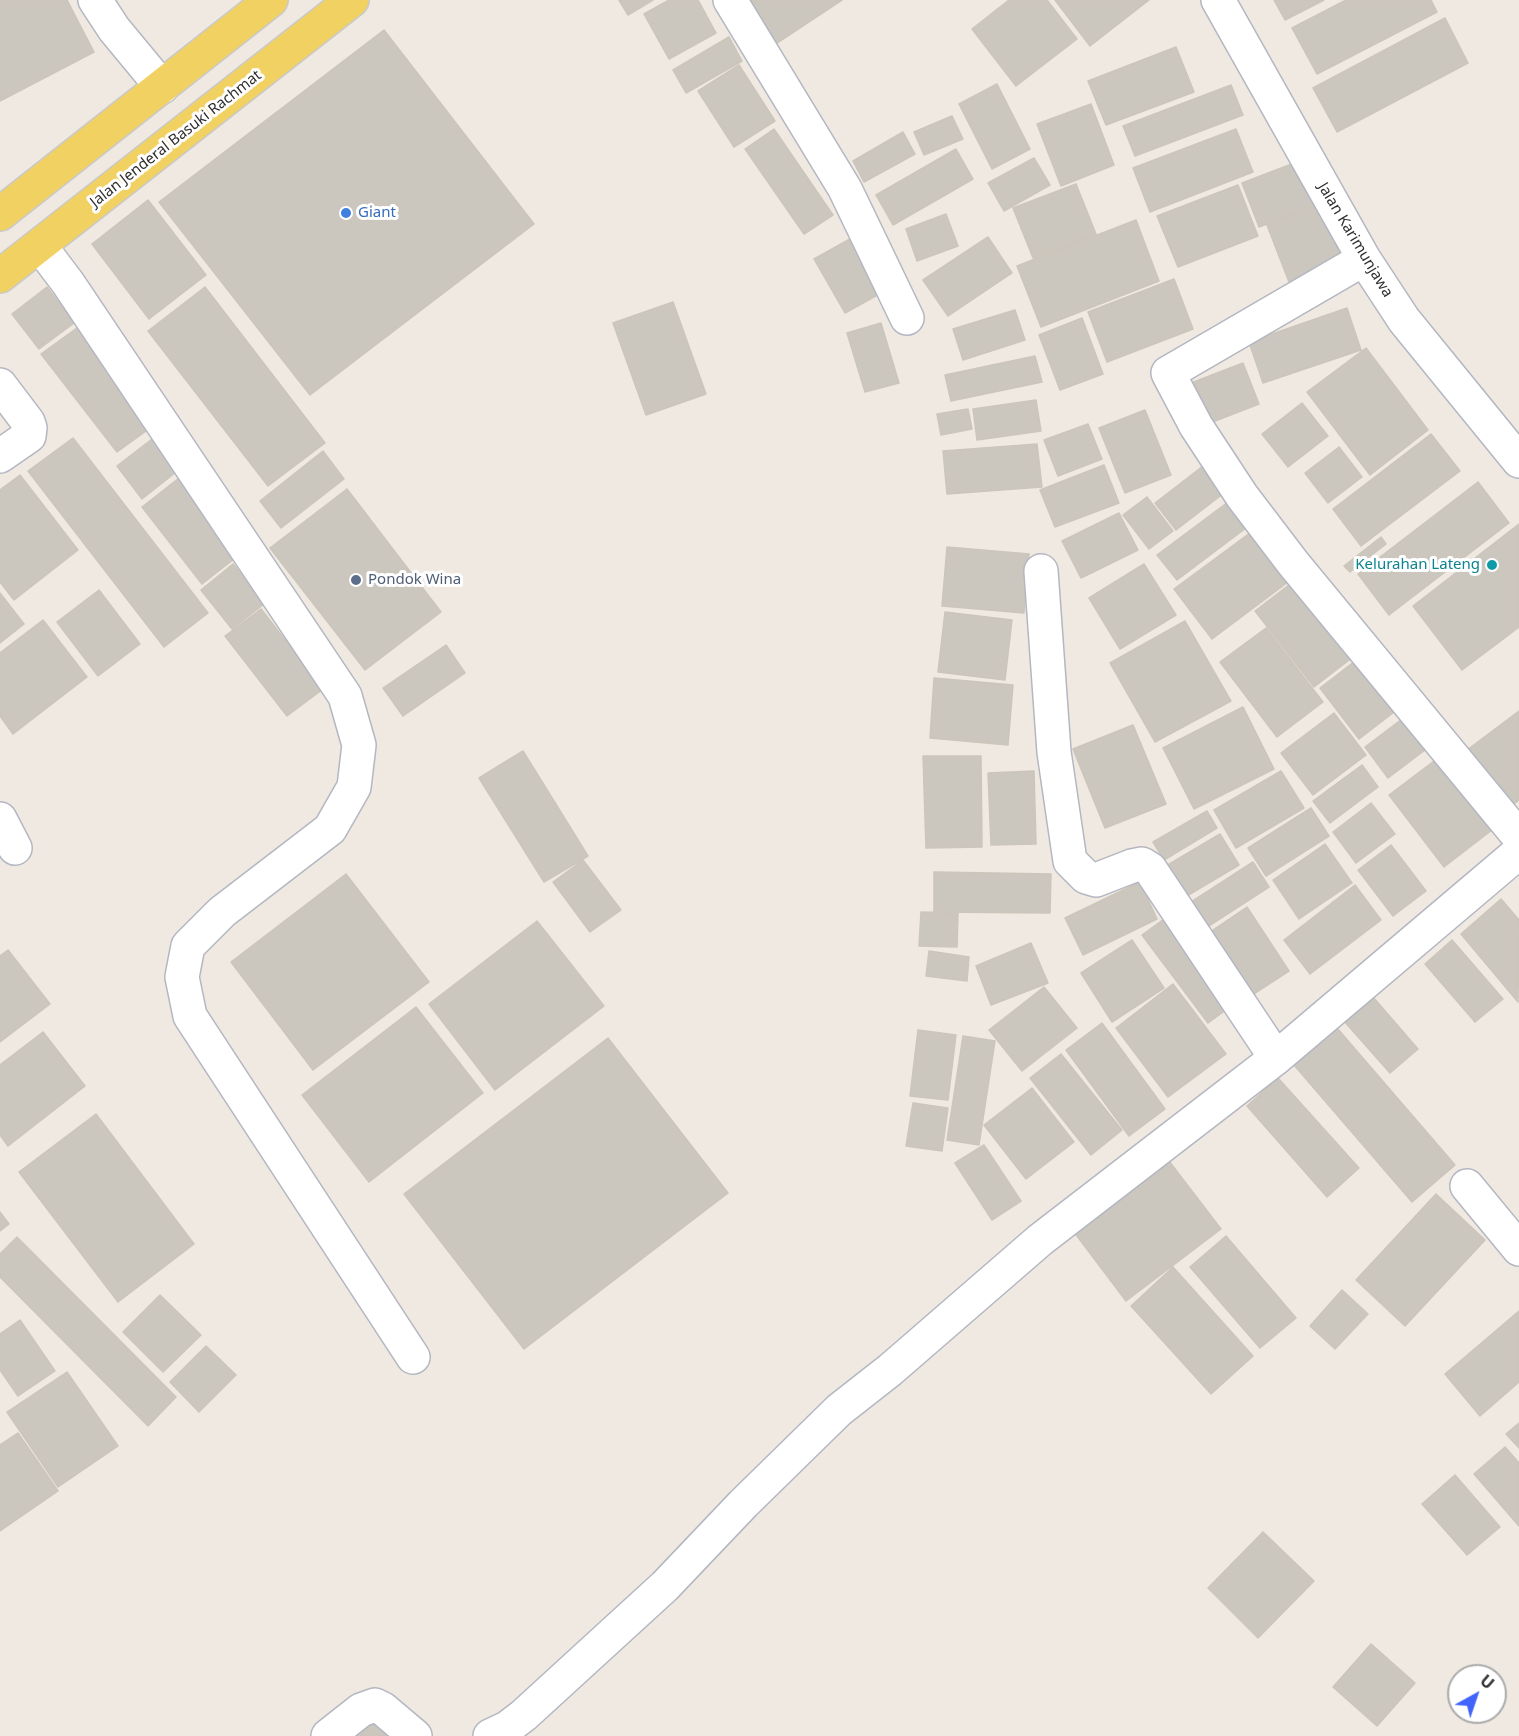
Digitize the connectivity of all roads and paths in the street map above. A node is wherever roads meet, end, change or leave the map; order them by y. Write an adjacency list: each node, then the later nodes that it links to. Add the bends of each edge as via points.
1 (95, 0): 6 (street)
2 (271, 0): 6 (main road)
3 (352, 0): 8 (main road, Jalan Jenderal Basuki Rachmat)
4 (730, 0): 11 (street, via 845,189)
5 (1218, 0): 9 (street, Jalan Karimunjawa)
6 (162, 87): 7 (main road)
7 (0, 214)
8 (40, 246): 10 (main road, Jalan Jenderal Basuki Rachmat); 23 (street, via 345,696 359,745 354,787 330,829 222,912 188,946 182,977 190,1016)
9 (1364, 259): 14 (street, Jalan Karimunjawa, via 1404,320); 17 (street, via 1168,373 1196,426 1248,505)
10 (0, 276)
11 (907, 318)
12 (0, 385): 13 (street, via 30,428 29,436)
13 (0, 456)
14 (1519, 461)
15 (1041, 571): 20 (street, via 1054,752 1070,861 1086,877 1096,880 1132,866 1142,864 1150,869)
16 (0, 819): 18 (street)
17 (1519, 837)
18 (15, 848)
19 (1519, 852): 20 (street)
20 (1276, 1058): 26 (street, via 1041,1240 839,1410 664,1586 524,1715)
21 (1467, 1186): 22 (street)
22 (1519, 1249)
23 (413, 1357)
24 (328, 1736): 25 (street, via 361,1710 375,1705)
25 (415, 1736)
26 (490, 1736)

